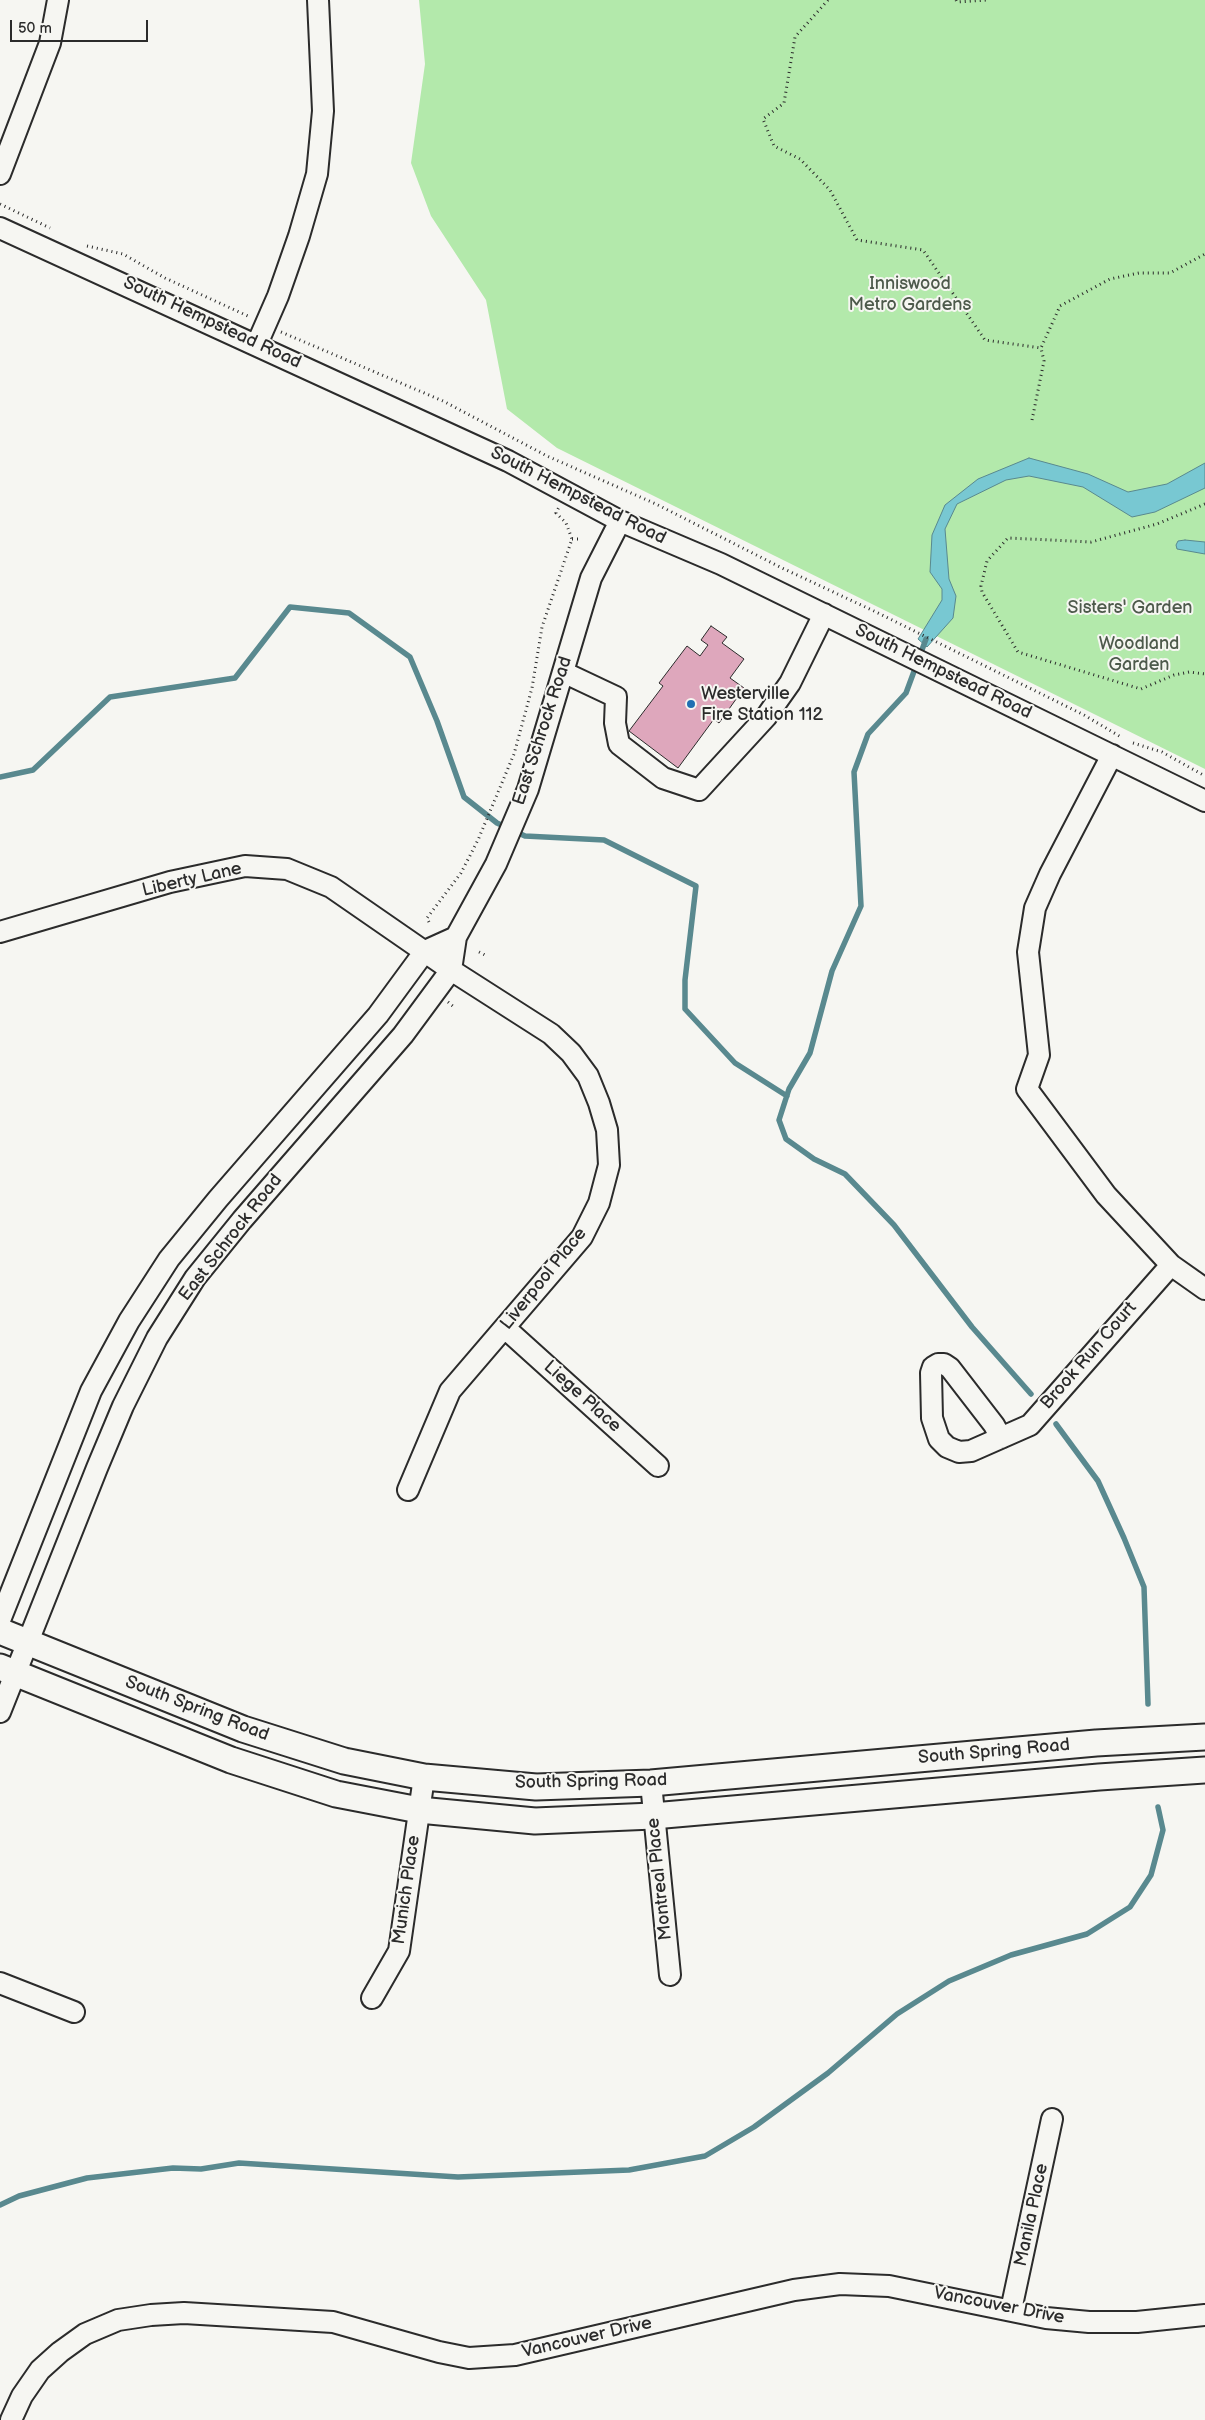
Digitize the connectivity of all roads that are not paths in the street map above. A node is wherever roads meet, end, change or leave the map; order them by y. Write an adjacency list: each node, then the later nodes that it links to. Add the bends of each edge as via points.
1 (58, 0): 3 (street, via 50,43)
2 (318, 0): 5 (street, via 323,111 317,174 278,296)
3 (0, 174)
4 (0, 228): 5 (street, South Hempstead Road)
5 (257, 344): 6 (street, South Hempstead Road, via 508,461)
6 (620, 521): 7 (street, South Hempstead Road, via 721,564); 8 (street, East Schrock Road, via 591,578)
7 (824, 614): 8 (street, via 790,683 766,716 699,790 664,778 619,744 615,723 616,696); 9 (street, South Hempstead Road)
8 (563, 672): 12 (street, East Schrock Road, via 528,788 496,864)
9 (1112, 755): 10 (street, South Hempstead Road); 15 (street, via 1035,908 1028,952 1039,1055 1027,1089 1106,1195)
10 (1205, 801)
11 (0, 932): 13 (street, Liberty Lane, via 170,882 245,866 287,869 332,887)
12 (456, 937): 13 (street, East Schrock Road); 14 (street, East Schrock Road)
13 (425, 951): 14 (street, Liverpool Place); 21 (street, East Schrock Road, via 378,1015 169,1259 129,1321 91,1390)
14 (451, 970): 17 (street, Liverpool Place, via 551,1034 571,1053 588,1076 607,1130 609,1165 599,1203 582,1237); 23 (street, East Schrock Road, via 347,1103 242,1220 195,1278 157,1338 124,1406)
15 (1171, 1265): 16 (street); 18 (street, Brook Run Court, via 1030,1425)
16 (1205, 1289)
17 (505, 1328): 19 (street, Liege Place); 20 (street, Liverpool Place, via 450,1391)
18 (1001, 1438)
19 (658, 1466)
20 (408, 1490)
21 (0, 1620)
22 (0, 1631): 23 (main road, South Spring Road)
23 (27, 1642): 24 (street, East Schrock Road); 28 (main road, South Spring Road, via 243,1728 344,1761)
24 (7, 1670): 25 (street, East Schrock Road); 30 (main road, South Spring Road, via 232,1760 336,1794)
25 (0, 1712)
26 (1205, 1737): 29 (main road, South Spring Road)
27 (1205, 1770): 31 (main road, South Spring Road)
28 (424, 1776): 29 (main road, South Spring Road, via 536,1787); 30 (street, Munich Place)
29 (651, 1783): 31 (street, Montreal Place)
30 (419, 1810): 31 (main road, South Spring Road, via 535,1821); 34 (street, Munich Place, via 399,1951)
31 (653, 1816): 32 (street, Montreal Place)
32 (670, 1975)
33 (0, 1983): 35 (street)
34 (372, 1998)
35 (74, 2012)
36 (1052, 2119): 37 (street, Manila Place)
37 (1012, 2310): 38 (street, Vancouver Drive, via 1046,2318 1089,2322 1137,2322); 39 (street, Vancouver Drive, via 889,2286 840,2284 794,2290 515,2355 468,2358 333,2322 151,2314 118,2320 85,2334 60,2352 40,2370 22,2396)
38 (1205, 2315)
39 (11, 2420)

